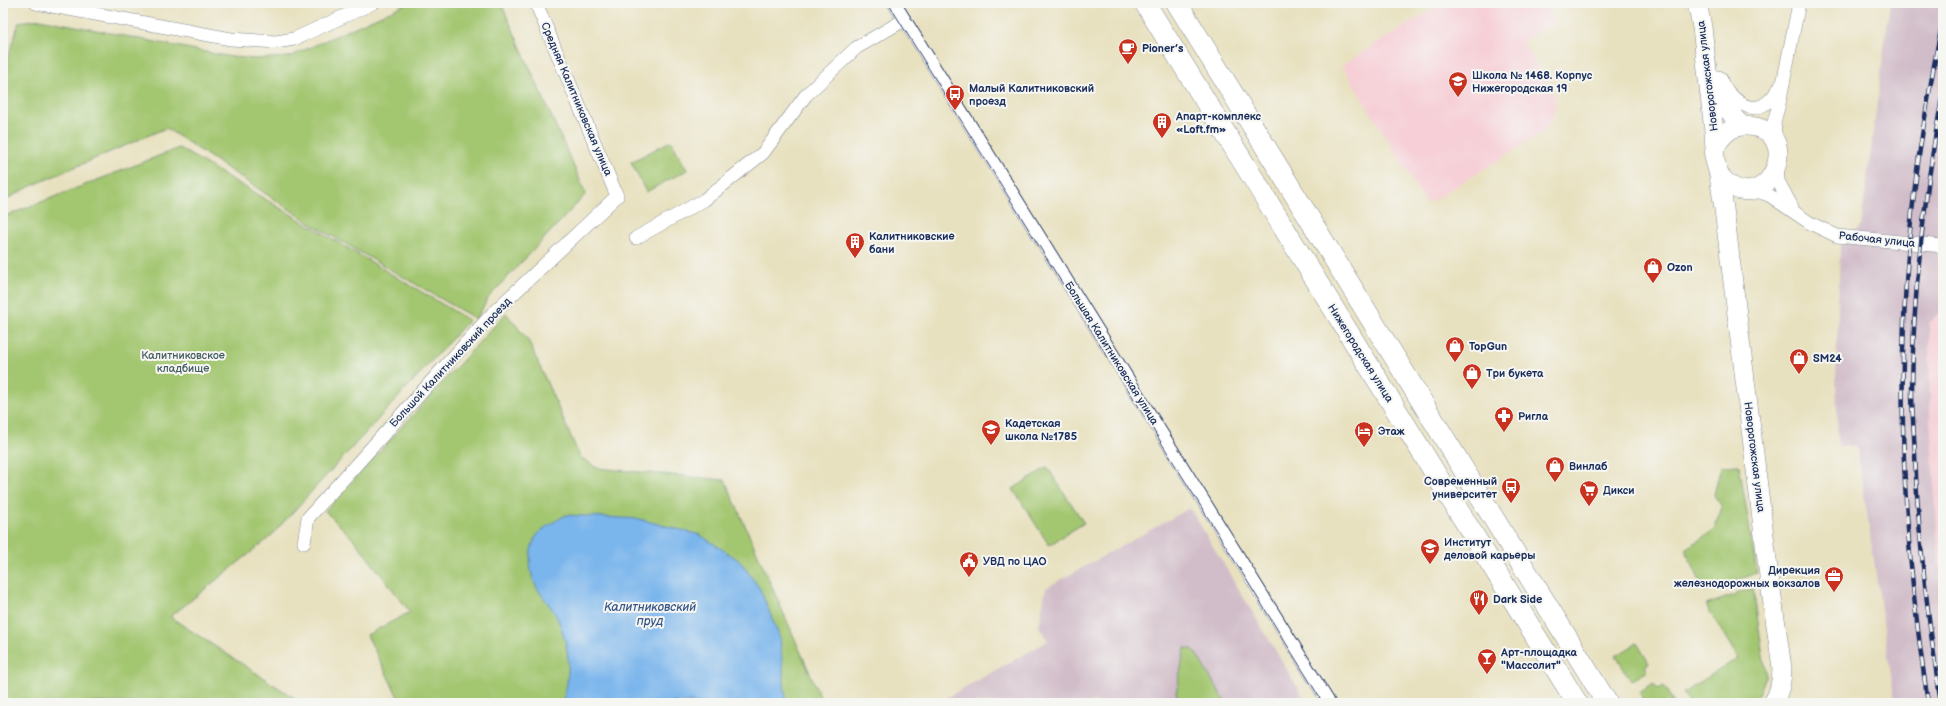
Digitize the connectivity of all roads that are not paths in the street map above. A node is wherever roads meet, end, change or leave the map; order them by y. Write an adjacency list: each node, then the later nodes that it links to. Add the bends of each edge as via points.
1 (36, 3): 2 (street, via 259,42 294,39)
2 (373, 3)
3 (536, 3): 19 (street, Средняя Калитниковская улица)
4 (894, 3): 9 (street, Большая Калитниковская улица)
5 (1144, 3): 26 (main road, Нижегородская улица)
6 (1176, 3): 27 (main road)
7 (1697, 3): 10 (street, Новорогожская улица)
8 (1799, 3): 11 (street)
9 (904, 20): 22 (street, via 856,48 806,95 763,153 704,200); 25 (street, Большая Калитниковская улица)
10 (1705, 51): 12 (street); 15 (street, Новорогожская улица)
11 (1784, 79): 12 (street, via 1768,103 1760,108 1751,109 1742,106 1731,97); 13 (street)
12 (1718, 81): 14 (street, via 1722,100 1731,114)
13 (1776, 113): 14 (street, via 1763,124); 16 (street, via 1774,122)
14 (1746, 126): 15 (street, Новорогожская улица, via 1725,133); 16 (street, via 1767,133 1773,140)
15 (1716, 148): 17 (street, Новорогожская улица, via 1714,157)
16 (1777, 158): 18 (street, via 1767,182); 21 (street, via 1778,181)
17 (1719, 175): 18 (street, via 1733,187); 20 (street, Новорогожская улица)
18 (1746, 189): 20 (street, via 1734,193); 21 (street, via 1769,195)
19 (617, 196): 24 (street, Большой Калитниковский проезд, via 493,313 308,518)
20 (1724, 209): 28 (street, Новорогожская улица, via 1782,668 1782,680)
21 (1794, 210): 23 (street, Рабочая улица, via 1810,223 1837,236)
22 (636, 238)
23 (1943, 246)
24 (304, 543)
25 (1329, 703)
26 (1577, 703)
27 (1607, 703)
28 (1773, 703)

